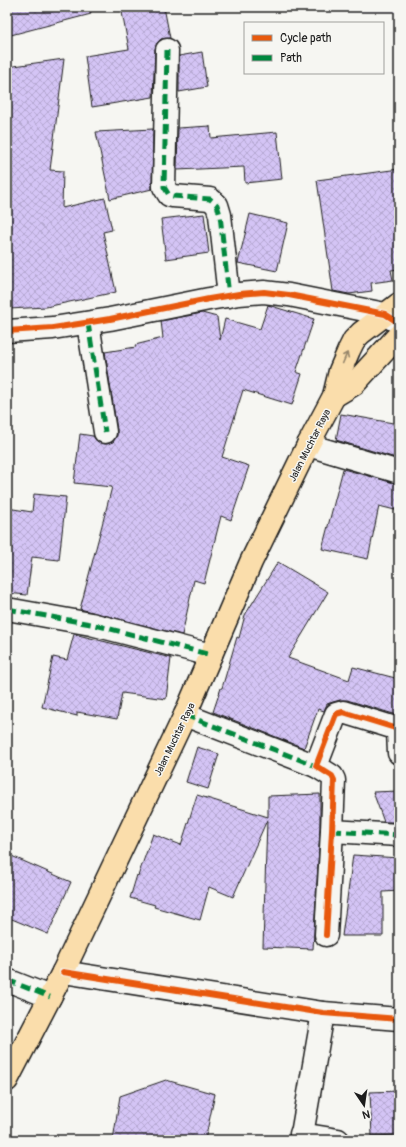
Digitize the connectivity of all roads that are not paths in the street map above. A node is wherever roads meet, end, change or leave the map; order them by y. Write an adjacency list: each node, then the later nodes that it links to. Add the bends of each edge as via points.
1 (167, 50): 2 (street, via 164,187 169,195 210,199 217,204)
2 (229, 296): 3 (street, via 264,292 289,294); 4 (street)
3 (394, 314): 7 (highway, Jalan Muchtar Raya, one-way to 3, via 340,371 354,340)
4 (88, 322): 5 (street, via 53,328); 8 (street)
5 (7, 331)
6 (399, 335): 7 (highway, via 354,384)
7 (334, 396): 9 (highway, Jalan Muchtar Raya)
8 (105, 432)
9 (308, 445): 10 (street); 12 (highway, Jalan Muchtar Raya, via 251,562)
10 (399, 472)
11 (7, 609): 12 (street, via 91,624)
12 (211, 656): 13 (highway, Jalan Muchtar Raya)
13 (185, 715): 15 (street); 19 (highway, Jalan Muchtar Raya)
14 (399, 753): 15 (street, via 398,731 395,728 339,712)
15 (316, 766): 16 (street, via 333,778)
16 (332, 831): 17 (street); 18 (street)
17 (399, 835)
18 (326, 935)
19 (63, 972): 21 (highway, Jalan Muchtar Raya); 22 (street)
20 (7, 980): 21 (street)
21 (50, 997): 24 (highway, Jalan Muchtar Raya)
22 (323, 1013): 23 (street); 25 (street)
23 (399, 1019)
24 (7, 1080)
25 (301, 1137): 26 (street)
26 (338, 1140)

